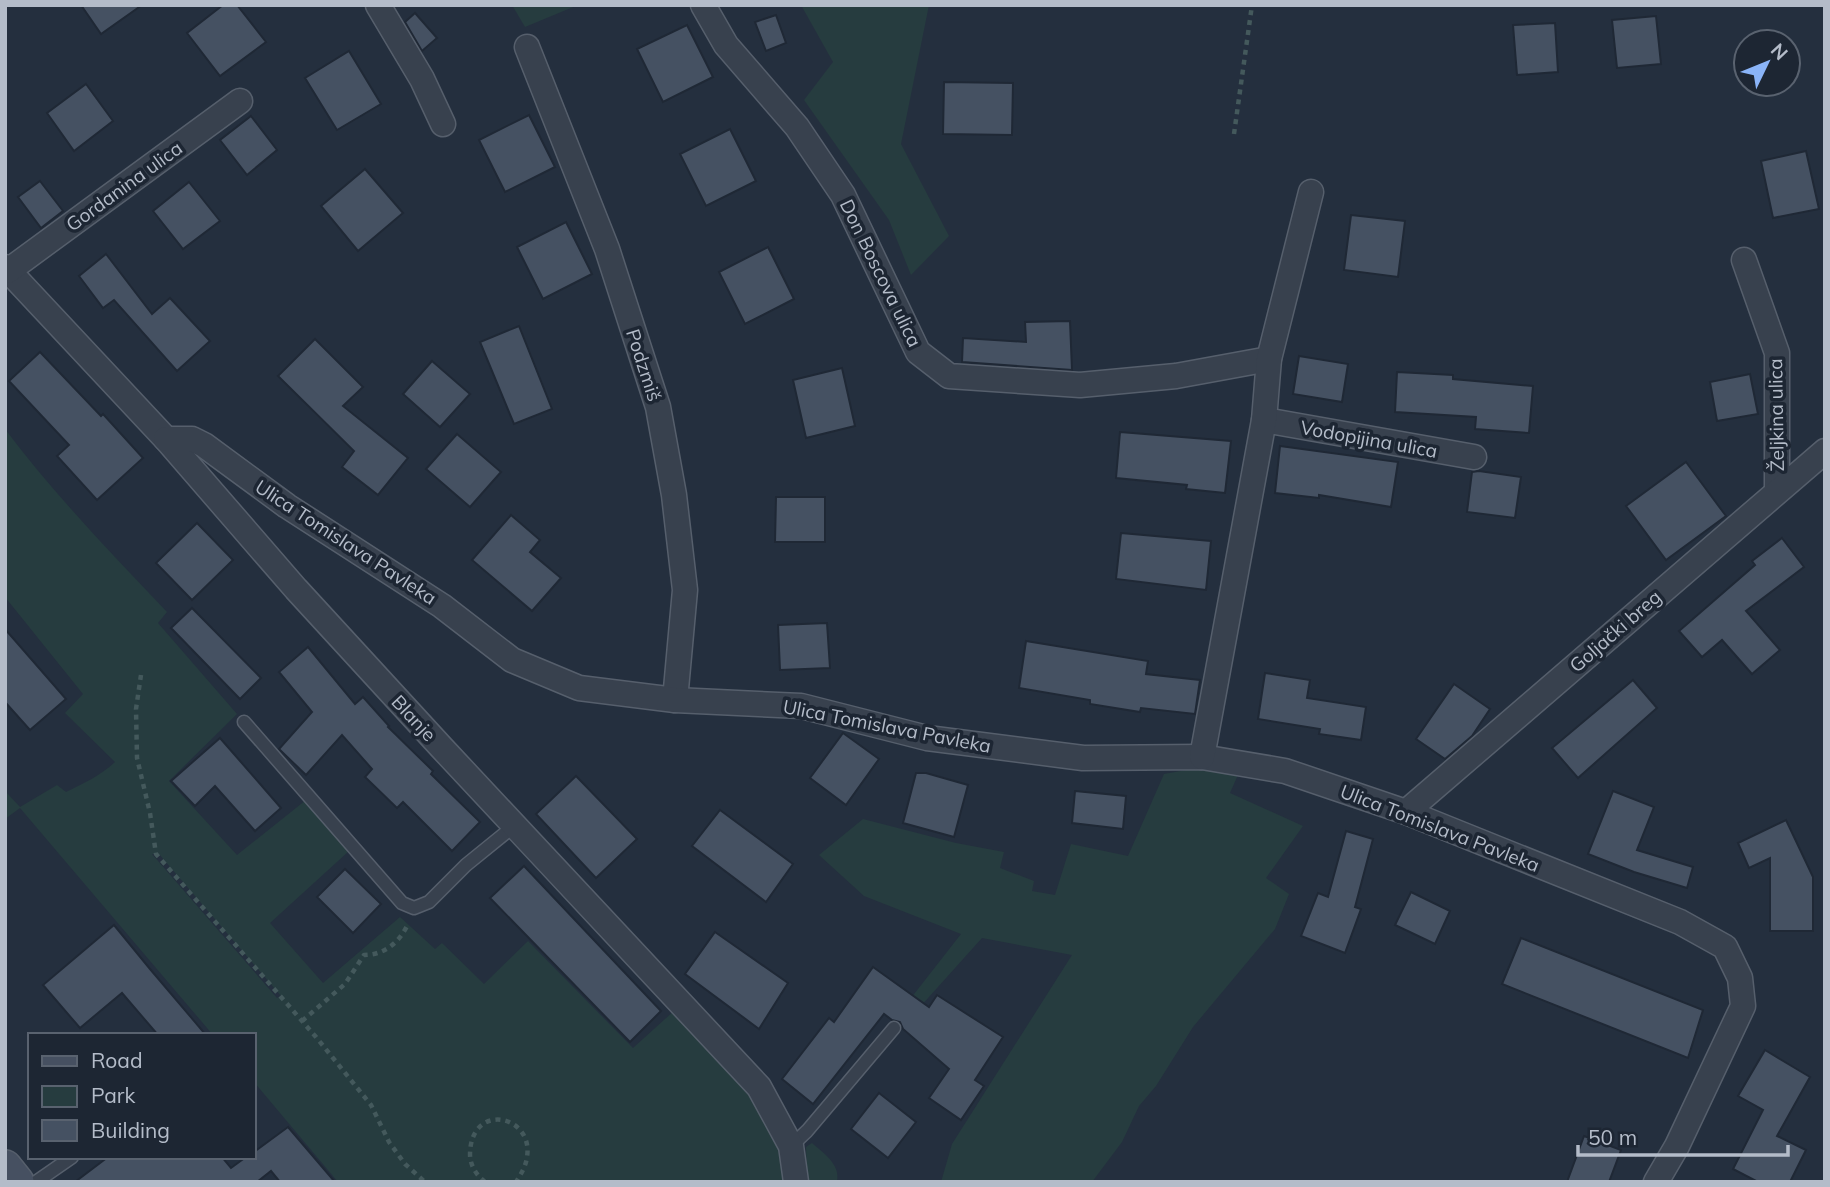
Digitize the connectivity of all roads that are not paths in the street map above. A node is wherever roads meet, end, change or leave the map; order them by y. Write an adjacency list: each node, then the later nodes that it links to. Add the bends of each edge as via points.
1 (378, 5): 5 (street)
2 (703, 5): 9 (street, Don Boscova ulica, via 726,46 797,127 843,195 918,352 948,376 1080,385 1176,376)
3 (527, 47): 15 (street, Podzmiš, via 607,249 658,407 685,590)
4 (240, 101): 8 (street, Gordanina ulica)
5 (443, 124)
6 (1311, 191): 9 (street)
7 (1744, 260): 14 (street, Željkina ulica, via 1777,353)
8 (7, 269): 11 (street, Blanje)
9 (1269, 359): 10 (street)
10 (1264, 420): 13 (street, Vodopijina ulica); 17 (street)
11 (166, 439): 15 (street, Ulica Tomislava Pavleka, via 192,439 204,445 287,506 442,606 512,660 579,688); 19 (street, Blanje, via 296,589)
12 (1825, 451): 14 (street, Goljački breg)
13 (1474, 457)
14 (1777, 490): 18 (street, Goljački breg)
15 (675, 700): 17 (street, Ulica Tomislava Pavleka, via 801,706 927,738 1083,758)
16 (244, 722): 19 (lane, via 402,903 414,908 429,902)
17 (1202, 757): 18 (street, Ulica Tomislava Pavleka, via 1285,771)
18 (1406, 813): 27 (street, Ulica Tomislava Pavleka, via 1679,922 1725,947 1740,978 1743,1006)
19 (514, 826): 21 (street, Blanje, via 759,1087)
20 (894, 1028): 21 (lane)
21 (792, 1146): 26 (street, Blanje)
22 (69, 1159): 25 (lane)
23 (5, 1167): 24 (street)
24 (17, 1182)
25 (36, 1182)
26 (796, 1182)
27 (1656, 1182)

